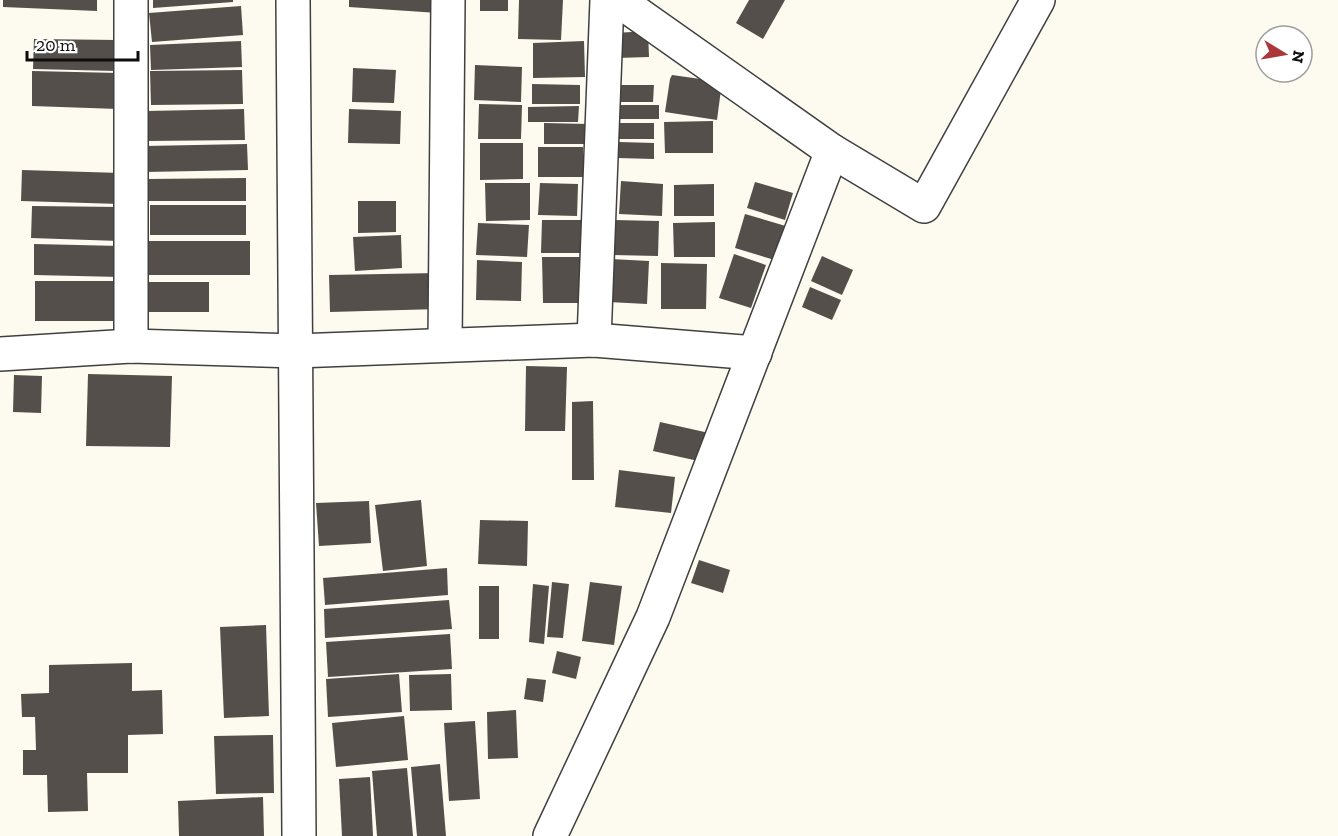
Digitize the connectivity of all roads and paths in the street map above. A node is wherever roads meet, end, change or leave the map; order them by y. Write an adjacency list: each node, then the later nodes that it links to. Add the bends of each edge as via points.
1 (131, 0): 10 (street)
2 (293, 0): 11 (street)
3 (448, 0): 9 (street)
4 (607, 0): 8 (street)
5 (618, 0): 7 (street)
6 (1038, 0): 7 (street, via 924,206)
7 (832, 151): 12 (street)
8 (594, 340): 9 (street); 12 (street)
9 (444, 345): 11 (street)
10 (131, 346): 11 (street); 13 (street)
11 (296, 351): 14 (street)
12 (755, 353): 15 (street, via 653,617)
13 (0, 354)
14 (299, 836)
15 (550, 836)

